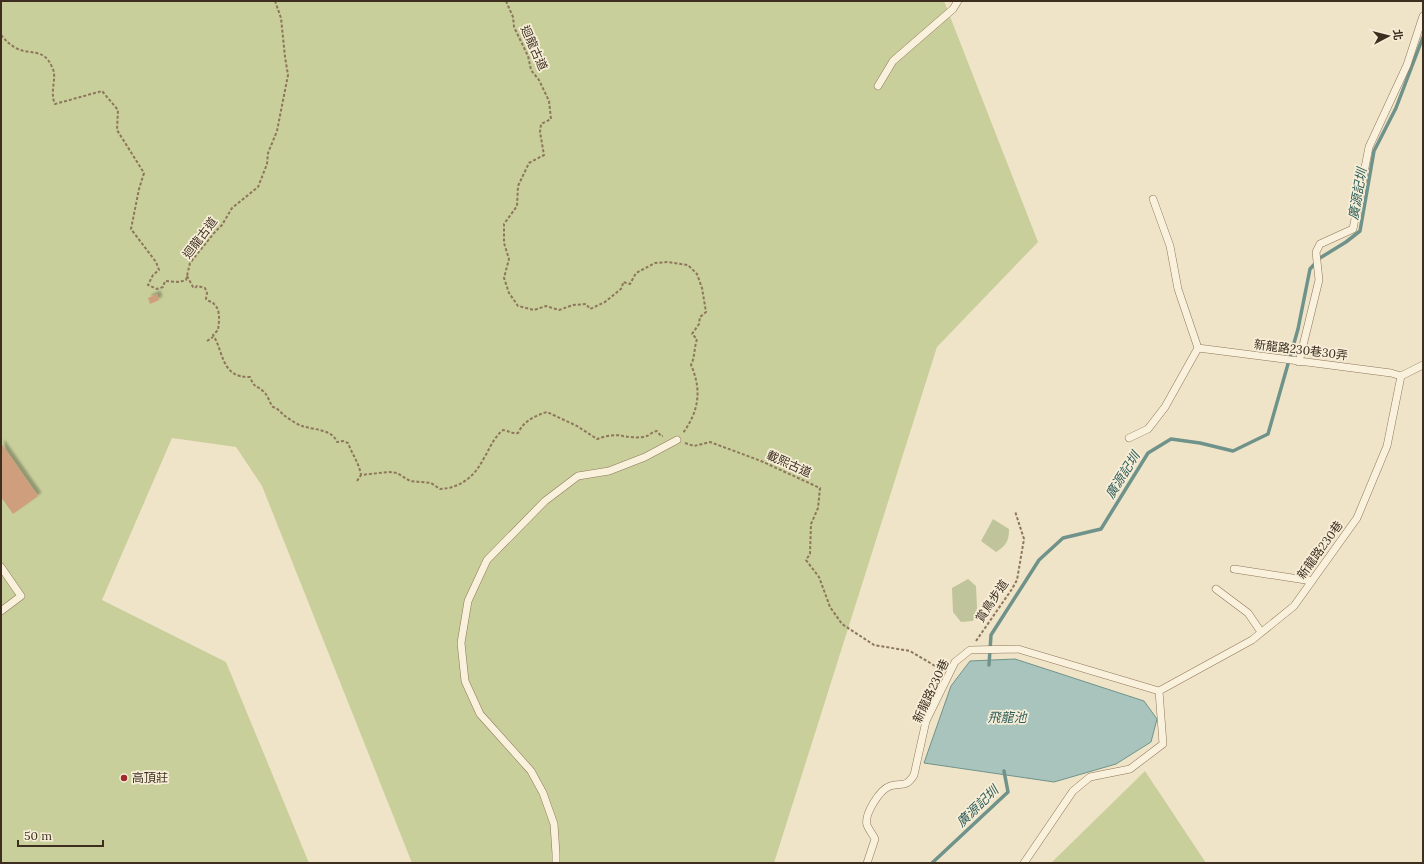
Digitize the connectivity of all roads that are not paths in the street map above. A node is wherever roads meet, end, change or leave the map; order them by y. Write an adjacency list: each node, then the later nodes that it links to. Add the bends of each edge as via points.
1 (958, 1): 3 (lane, via 953,9 893,62)
2 (1423, 16): 6 (lane, via 1407,65 1369,147 1353,229 1320,244 1316,252 1319,280)
3 (878, 86)
4 (1153, 199): 5 (lane, via 1170,246 1178,289)
5 (1198, 348): 6 (lane, 新龍路230巷30弄); 9 (lane, via 1165,407 1148,429)
6 (1297, 361): 8 (lane, 新龍路230巷30弄)
7 (1423, 365): 8 (lane)
8 (1401, 376): 13 (lane, 新龍路230巷, via 1387,446 1357,518)
9 (1129, 438)
10 (677, 440): 18 (lane, via 645,457 609,471 578,476 545,501 487,560 468,601 461,643 465,681 480,714 531,771 543,793 554,824)
11 (1, 567): 15 (lane, via 21,596)
12 (1234, 569): 13 (lane)
13 (1312, 581): 16 (lane, 新龍路230巷, via 1294,606)
14 (1216, 589): 16 (lane, via 1248,613)
15 (1, 610)
16 (1261, 632): 17 (lane, 新龍路230巷, via 1252,640)
17 (1159, 692): 19 (lane, 新龍路230巷, via 1018,649 970,650 954,662 926,721 914,775 910,782 882,790 874,799 867,825 875,839); 20 (lane, via 1163,744 1130,770 1090,777 1072,791)
18 (556, 863)
19 (867, 863)
20 (1024, 863)

